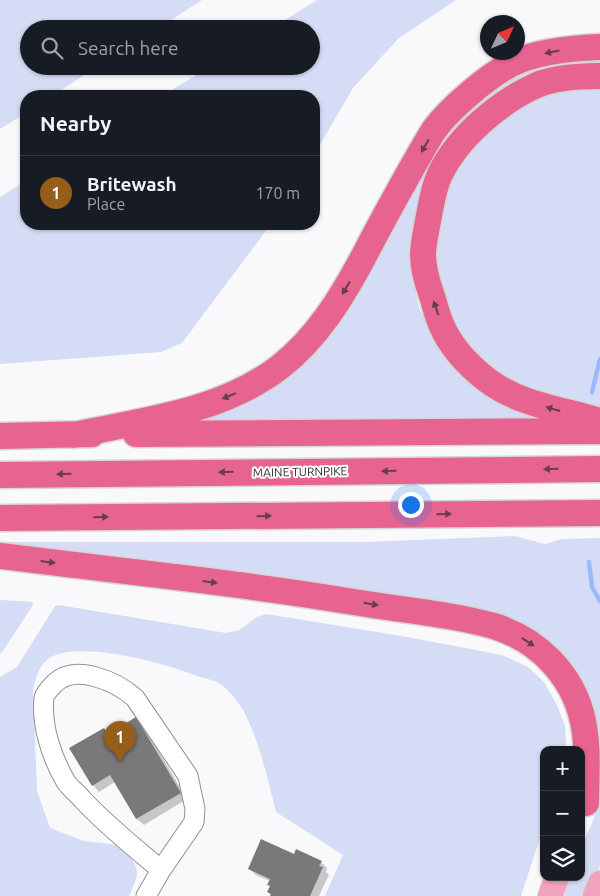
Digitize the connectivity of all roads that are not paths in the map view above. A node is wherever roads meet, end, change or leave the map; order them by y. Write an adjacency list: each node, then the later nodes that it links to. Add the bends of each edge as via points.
1 (600, 47): 5 (highway, one-way to 5, via 544,53 512,64 458,102 435,130 330,315 280,367 234,395 185,412)
2 (600, 76): 3 (highway, one-way to 2, via 534,404 508,393 466,360 442,325 425,278 423,255 432,198 440,174 472,130 501,106 537,85 571,77)
3 (600, 421)
4 (600, 431): 5 (highway)
5 (74, 434): 6 (highway)
6 (0, 436)
7 (600, 469): 8 (highway, MAINE TURNPIKE, one-way to 8)
8 (0, 475)
9 (600, 513): 10 (highway, one-way to 9)
10 (0, 518)
11 (0, 556): 13 (highway, one-way to 13, via 338,599 470,620 518,636 536,647 572,689 587,743)
12 (600, 773): 14 (main road)
13 (585, 791)
14 (585, 806)
15 (162, 870): 15 (lane, via 194,822 195,809 188,776 129,692 87,675 58,679 44,696 46,738 67,783 97,816); 18 (lane)
16 (556, 881): 19 (main road)
17 (600, 883): 20 (main road)
18 (146, 896)
19 (550, 896)
20 (595, 896)

